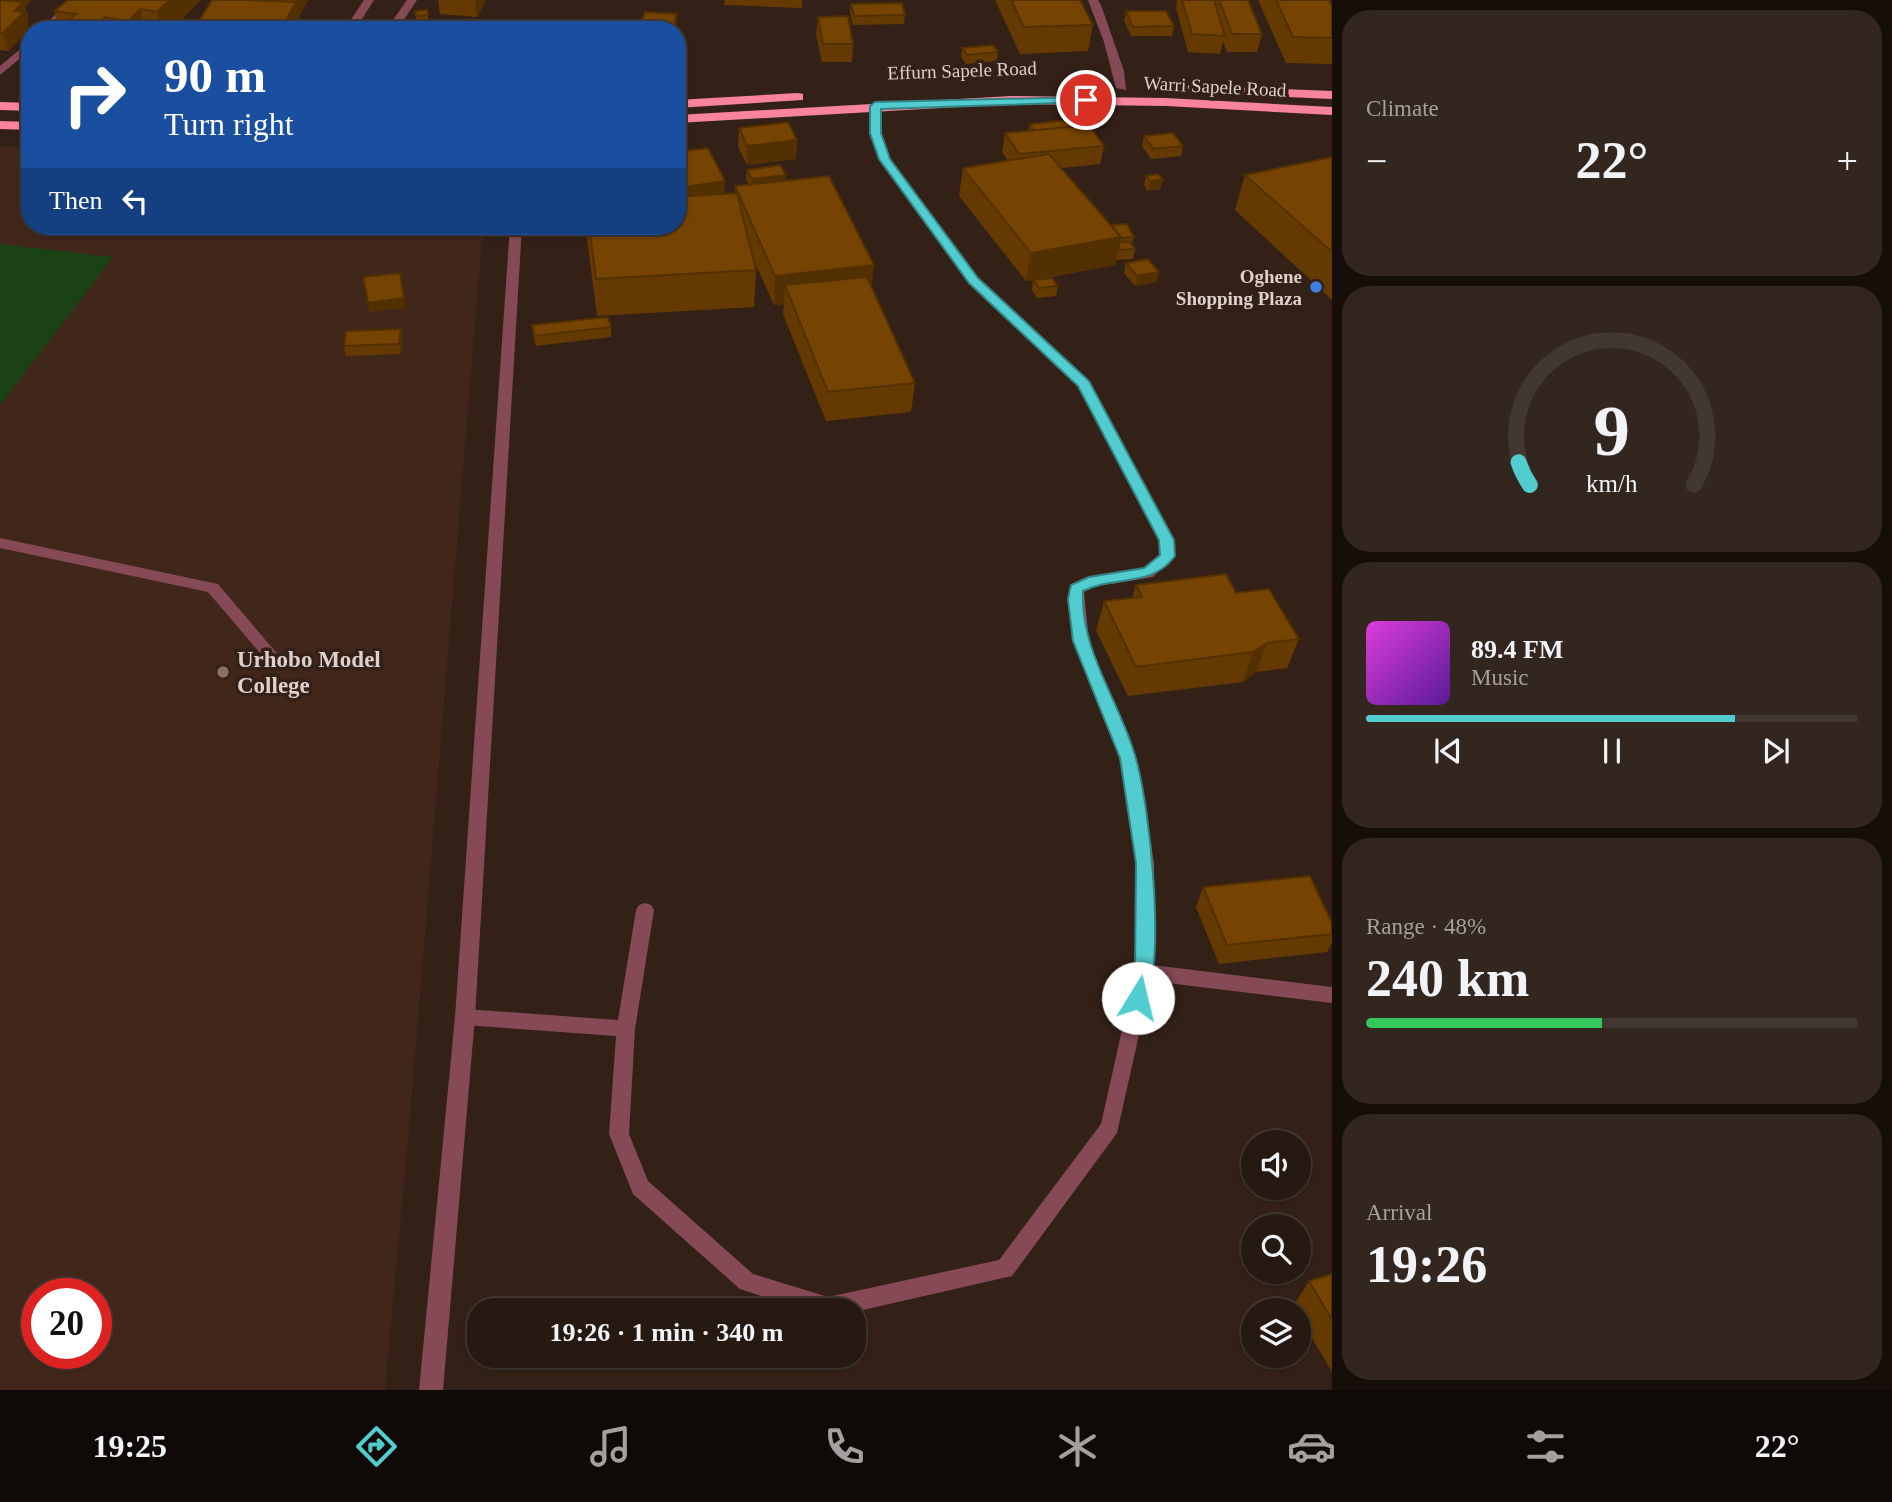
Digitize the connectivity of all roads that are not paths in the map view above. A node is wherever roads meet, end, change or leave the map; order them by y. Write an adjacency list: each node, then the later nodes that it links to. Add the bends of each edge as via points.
1 (76, 0): 5 (street)
2 (369, 0): 6 (street)
3 (412, 0): 7 (street)
4 (1093, 0): 10 (street, via 1122,76)
5 (54, 21)
6 (355, 21)
7 (397, 21)
8 (21, 52): 9 (street)
9 (0, 72)
10 (1122, 88): 11 (highway, Effurn Sapele Road); 12 (highway, Effurn Sapele Road)
11 (923, 90)
12 (1332, 95)
13 (815, 96): 17 (highway)
14 (877, 96): 18 (highway, Warri Sapele Road); 19 (highway, Warri Sapele Road); 26 (lane, via 875,133 885,159 974,280 1084,384 1167,540 1168,556 1148,573 1089,582 1076,589 1075,599 1081,641 1128,758 1145,863)
15 (0, 106): 16 (highway)
16 (21, 107)
17 (686, 111)
18 (686, 111)
19 (1332, 111)
20 (0, 125): 21 (highway)
21 (21, 126)
22 (515, 235): 28 (street)
23 (0, 543): 24 (lane, via 213,588)
24 (272, 657)
25 (645, 910): 29 (lane)
26 (1144, 972): 27 (lane); 29 (lane, via 1110,1127 1005,1269 828,1307 747,1282 640,1186 619,1134)
27 (1332, 995)
28 (465, 1017): 29 (lane); 30 (street)
29 (626, 1029)
30 (431, 1390)

